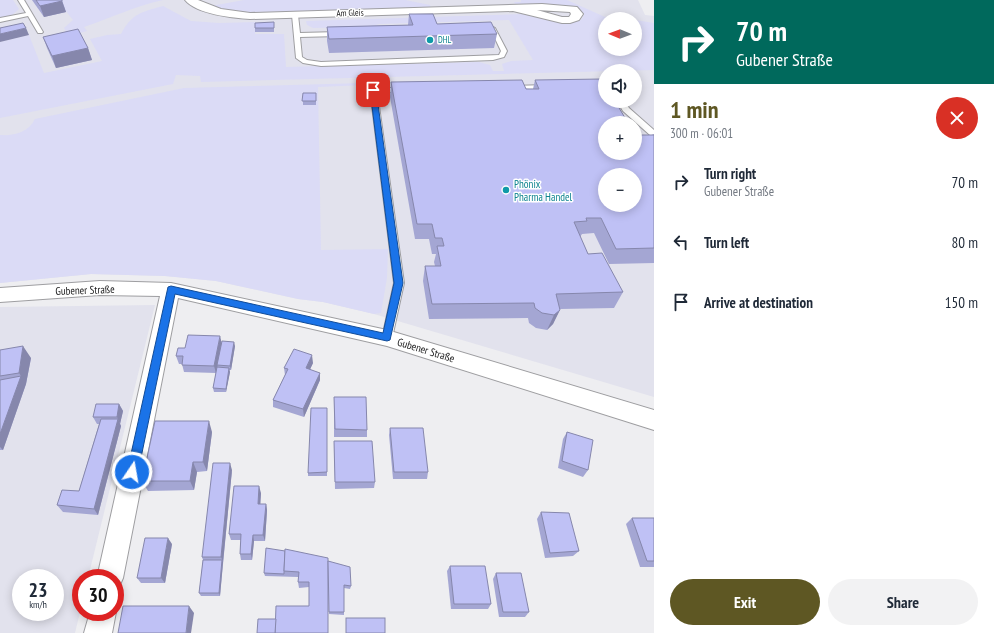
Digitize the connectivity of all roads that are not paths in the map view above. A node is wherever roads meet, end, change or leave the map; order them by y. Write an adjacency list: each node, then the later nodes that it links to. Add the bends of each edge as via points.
1 (21, 0): 4 (lane)
2 (190, 0): 5 (street, Am Gleis, via 203,8 235,15)
3 (514, 8): 5 (street, Am Gleis)
4 (29, 14): 6 (lane); 8 (lane)
5 (296, 15): 12 (lane)
6 (0, 20)
7 (478, 24): 12 (lane, via 493,29 504,51 502,56 344,63 305,62 299,58)
8 (36, 26): 9 (lane); 10 (lane)
9 (29, 27)
10 (40, 32)
11 (349, 34): 12 (lane)
12 (297, 35)
13 (556, 87): 14 (lane)
14 (500, 88)
15 (413, 89): 20 (lane, via 373,90 399,283)
16 (625, 108): 17 (lane)
17 (654, 134)
18 (171, 290): 19 (street, Gubener Straße, via 100,288); 20 (street, Gubener Straße); 22 (street)
19 (0, 295)
20 (387, 338): 21 (street, Gubener Straße)
21 (654, 420)
22 (112, 569)
23 (100, 621): 24 (street)
24 (98, 633)

